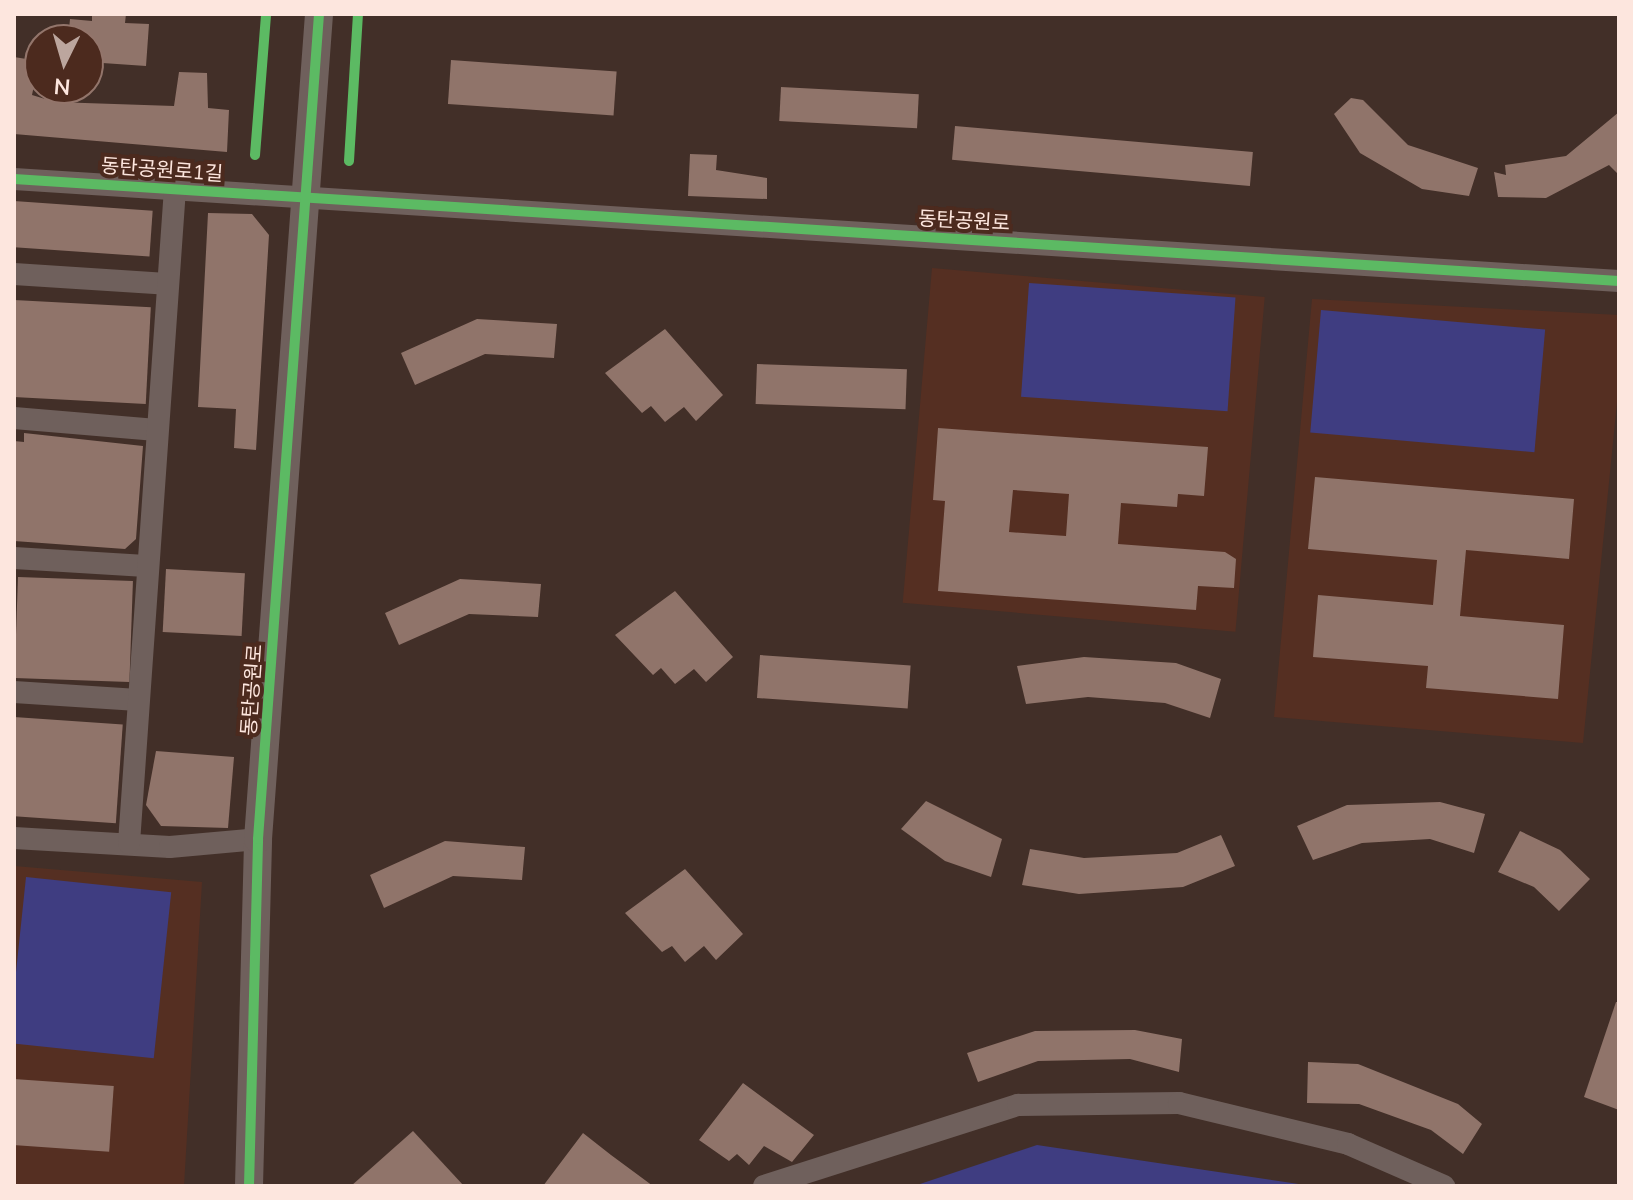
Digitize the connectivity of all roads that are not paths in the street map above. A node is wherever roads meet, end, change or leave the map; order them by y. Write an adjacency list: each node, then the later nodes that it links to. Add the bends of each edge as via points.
1 (319, 14): 4 (street, 동탄공원로)
2 (14, 179): 3 (street, 동탄공원로1길)
3 (175, 189): 4 (street, 동탄공원로1길); 7 (street, 동탄공원로1길)
4 (308, 197): 6 (street, 동탄공원로); 15 (street, 동탄공원로)
5 (14, 274): 7 (street)
6 (1619, 281)
7 (167, 284): 9 (street, 동탄공원로1길)
8 (14, 418): 9 (street)
9 (156, 430): 11 (street, 동탄공원로1길)
10 (14, 558): 11 (street)
11 (146, 566): 13 (street, 동탄공원로1길)
12 (14, 692): 13 (street)
13 (138, 700): 16 (street, 동탄공원로1길)
14 (14, 838): 16 (street)
15 (258, 839): 16 (street, via 170,847); 17 (street, 동탄공원로)
16 (129, 843)
17 (249, 1186)
18 (764, 1186): 19 (street, via 1018,1105 1179,1103 1348,1144)
19 (1444, 1186)

